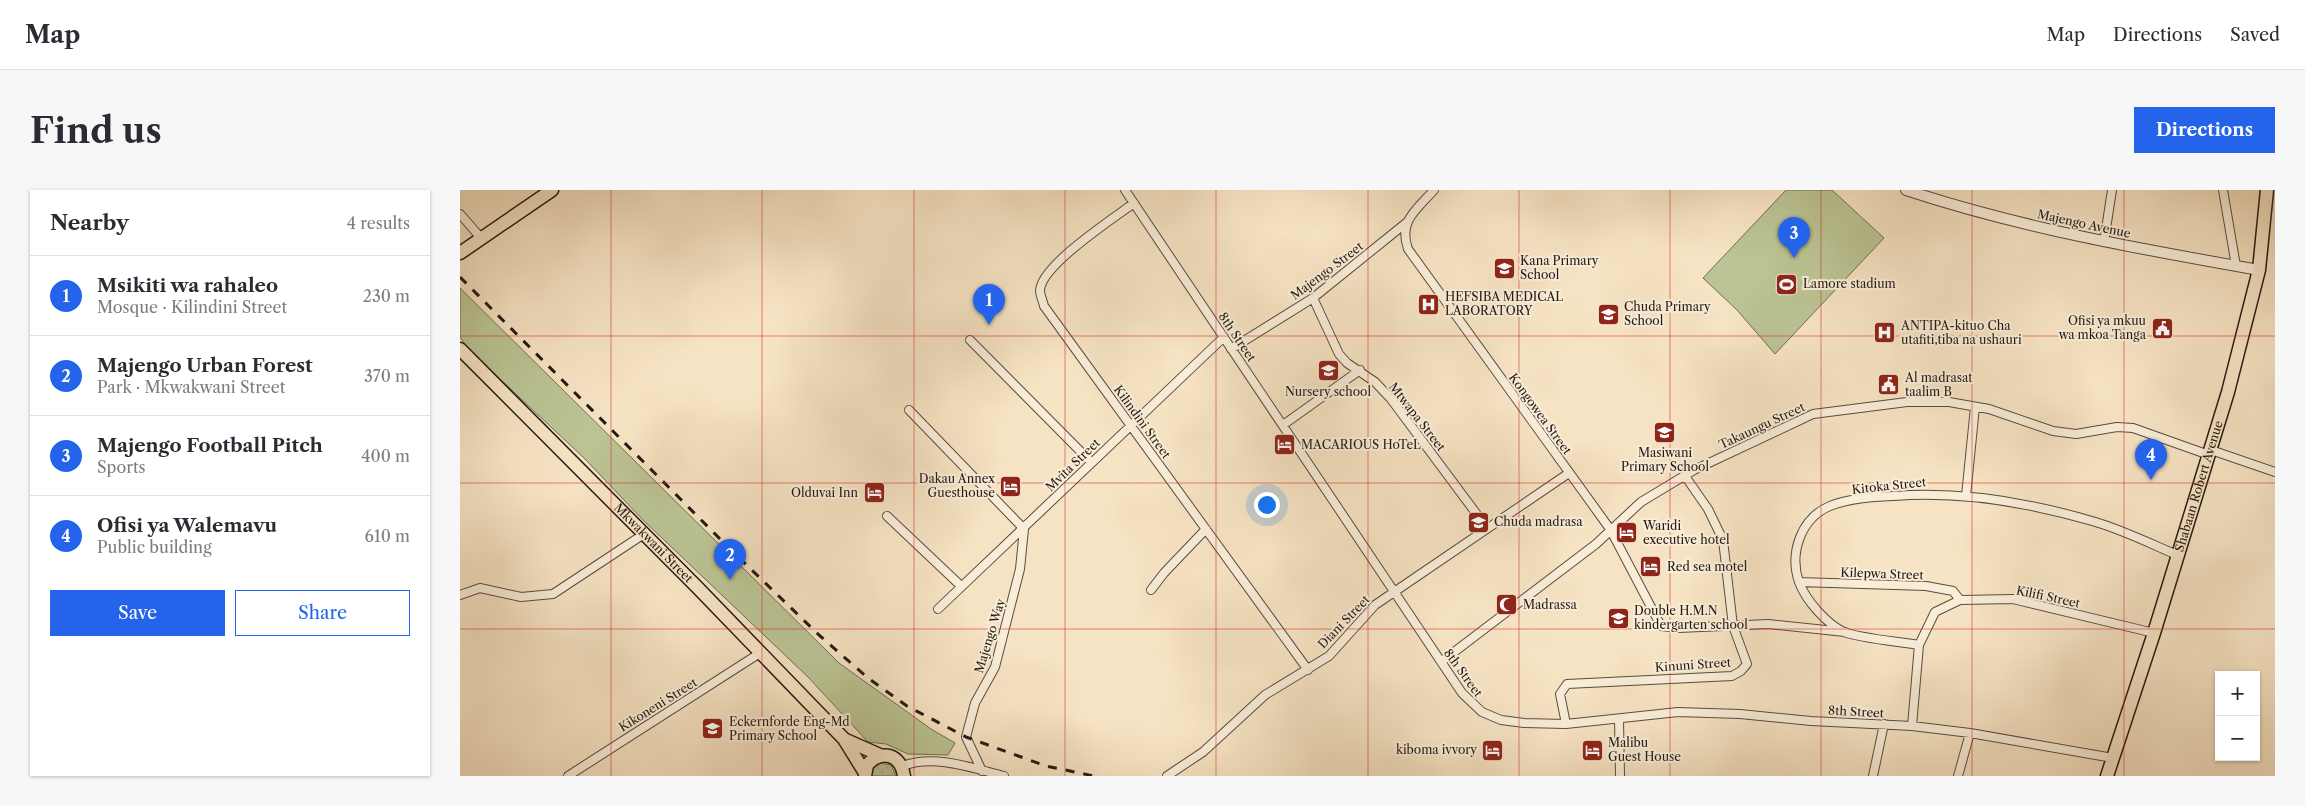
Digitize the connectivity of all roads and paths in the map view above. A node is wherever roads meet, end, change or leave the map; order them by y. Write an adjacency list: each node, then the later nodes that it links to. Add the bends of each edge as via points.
1 (1125, 190): 8 (street, 8th Street)
2 (1434, 190): 10 (street, Majengo Street)
3 (1906, 190): 12 (street, Majengo Avenue, via 1992,216)
4 (2112, 190): 12 (street)
5 (2223, 190): 14 (street)
6 (2266, 190): 15 (main road, Shabaan Robert Avenue)
7 (547, 191): 11 (main road)
8 (1134, 203): 17 (street, 8th Street); 24 (street, Kilindini Street, via 1063,257 1047,274 1040,290 1044,306)
9 (460, 214): 11 (street)
10 (1409, 220): 16 (street, Majengo Street); 29 (street, Kongowea Street, via 1403,235 1408,249)
11 (481, 238): 13 (main road)
12 (2104, 242): 14 (street, Majengo Avenue)
13 (460, 253)
14 (2236, 266): 15 (street, Majengo Avenue)
15 (2259, 270): 26 (main road, Shabaan Robert Avenue)
16 (1313, 298): 19 (street, Majengo Street); 21 (street, Mtwapa Street, via 1339,354)
17 (1224, 337): 19 (street, 8th Street); 24 (street, Mvita Street)
18 (970, 340): 27 (street)
19 (1231, 349): 25 (street, 8th Street)
20 (460, 350): 37 (main road, Mkwakwani Street)
21 (1360, 370): 25 (street); 34 (street, Mtwapa Street, via 1391,399)
22 (1975, 407): 26 (street, Takaungu Street, via 2068,433 2133,428); 30 (street, Takaungu Street, via 1950,402 1907,402 1813,414); 31 (street)
23 (909, 410): 35 (street)
24 (1131, 425): 27 (street, Mvita Street); 33 (street, Kilindini Street)
25 (1283, 425): 42 (street, 8th Street)
26 (2210, 453): 28 (street, Takaungu Street); 38 (main road, Shabaan Robert Avenue)
27 (1092, 462): 35 (street, Mvita Street)
28 (2275, 472)
29 (1569, 473): 34 (street, Diani Street); 36 (street, Kongowea Street)
30 (1685, 476): 36 (street, Takaungu Street, via 1640,502); 46 (street, Kinuni Street, via 1708,509 1723,540)
31 (1966, 496): 38 (street, Kitoka Street, via 2004,500 2093,521); 39 (street, Kitoka Street, via 1932,493 1880,496 1831,505 1812,516 1802,530 1797,560)
32 (887, 516): 40 (street)
33 (1206, 528): 41 (street); 52 (street, Kilindini Street)
34 (1487, 528): 42 (street, Diani Street)
35 (1024, 529): 40 (street, Mvita Street); 62 (street, Majengo Way, via 1020,569 995,667 975,703 966,737)
36 (1610, 529): 46 (street, Kongowea Street, via 1662,626); 51 (street, Takaungu Street, via 1596,544)
37 (644, 534): 43 (street, via 552,594 521,597 480,588); 50 (main road, Mkwakwani Street)
38 (2176, 555): 48 (main road, Shabaan Robert Avenue)
39 (1799, 582): 44 (street, Kilepwa Street, via 1926,586 1953,591); 47 (street, Kitoka Street, via 1810,602)
40 (961, 586): 45 (street, Mvita Street)
41 (1151, 590)
42 (1394, 591): 51 (street, 8th Street); 52 (street, Diani Street, via 1375,604 1329,656)
43 (460, 595)
44 (1960, 600): 48 (street, Kilifi Street, via 2013,599); 49 (street, Kilifi Street, via 1935,612)
45 (938, 609)
46 (1733, 626): 47 (street, via 1768,624); 54 (street, Kinuni Street, via 1747,664 1741,672 1732,676 1567,684 1560,694)
47 (1845, 632): 49 (street)
48 (2154, 633): 60 (main road, Shabaan Robert Avenue)
49 (1919, 645): 56 (street, Kilifi Street)
50 (760, 653): 58 (main road, Mkwakwani Street); 64 (street, Kikoneni Street)
51 (1441, 662): 54 (street, 8th Street, via 1462,694 1482,712 1502,720)
52 (1308, 670): 66 (street, Diani Street, via 1265,695 1203,752)
53 (1619, 718): 54 (street, 8th Street); 55 (street, 8th Street, via 1678,712); 67 (street)
54 (1566, 724)
55 (1884, 724): 56 (street, 8th Street); 68 (street)
56 (1912, 726): 57 (street, 8th Street)
57 (1970, 733): 60 (street, 8th Street); 69 (street)
58 (844, 739): 59 (main road); 63 (main road)
59 (880, 755): 61 (main road, via 897,759); 63 (main road, via 867,765)
60 (2113, 758): 70 (main road, Shabaan Robert Avenue)
61 (904, 771): 62 (street, via 916,761 935,761)
62 (982, 771): 65 (street)
63 (865, 774)
64 (568, 776)
65 (1004, 776)
66 (1167, 776)
67 (1620, 776)
68 (1873, 776)
69 (1958, 776)
70 (2107, 776)

